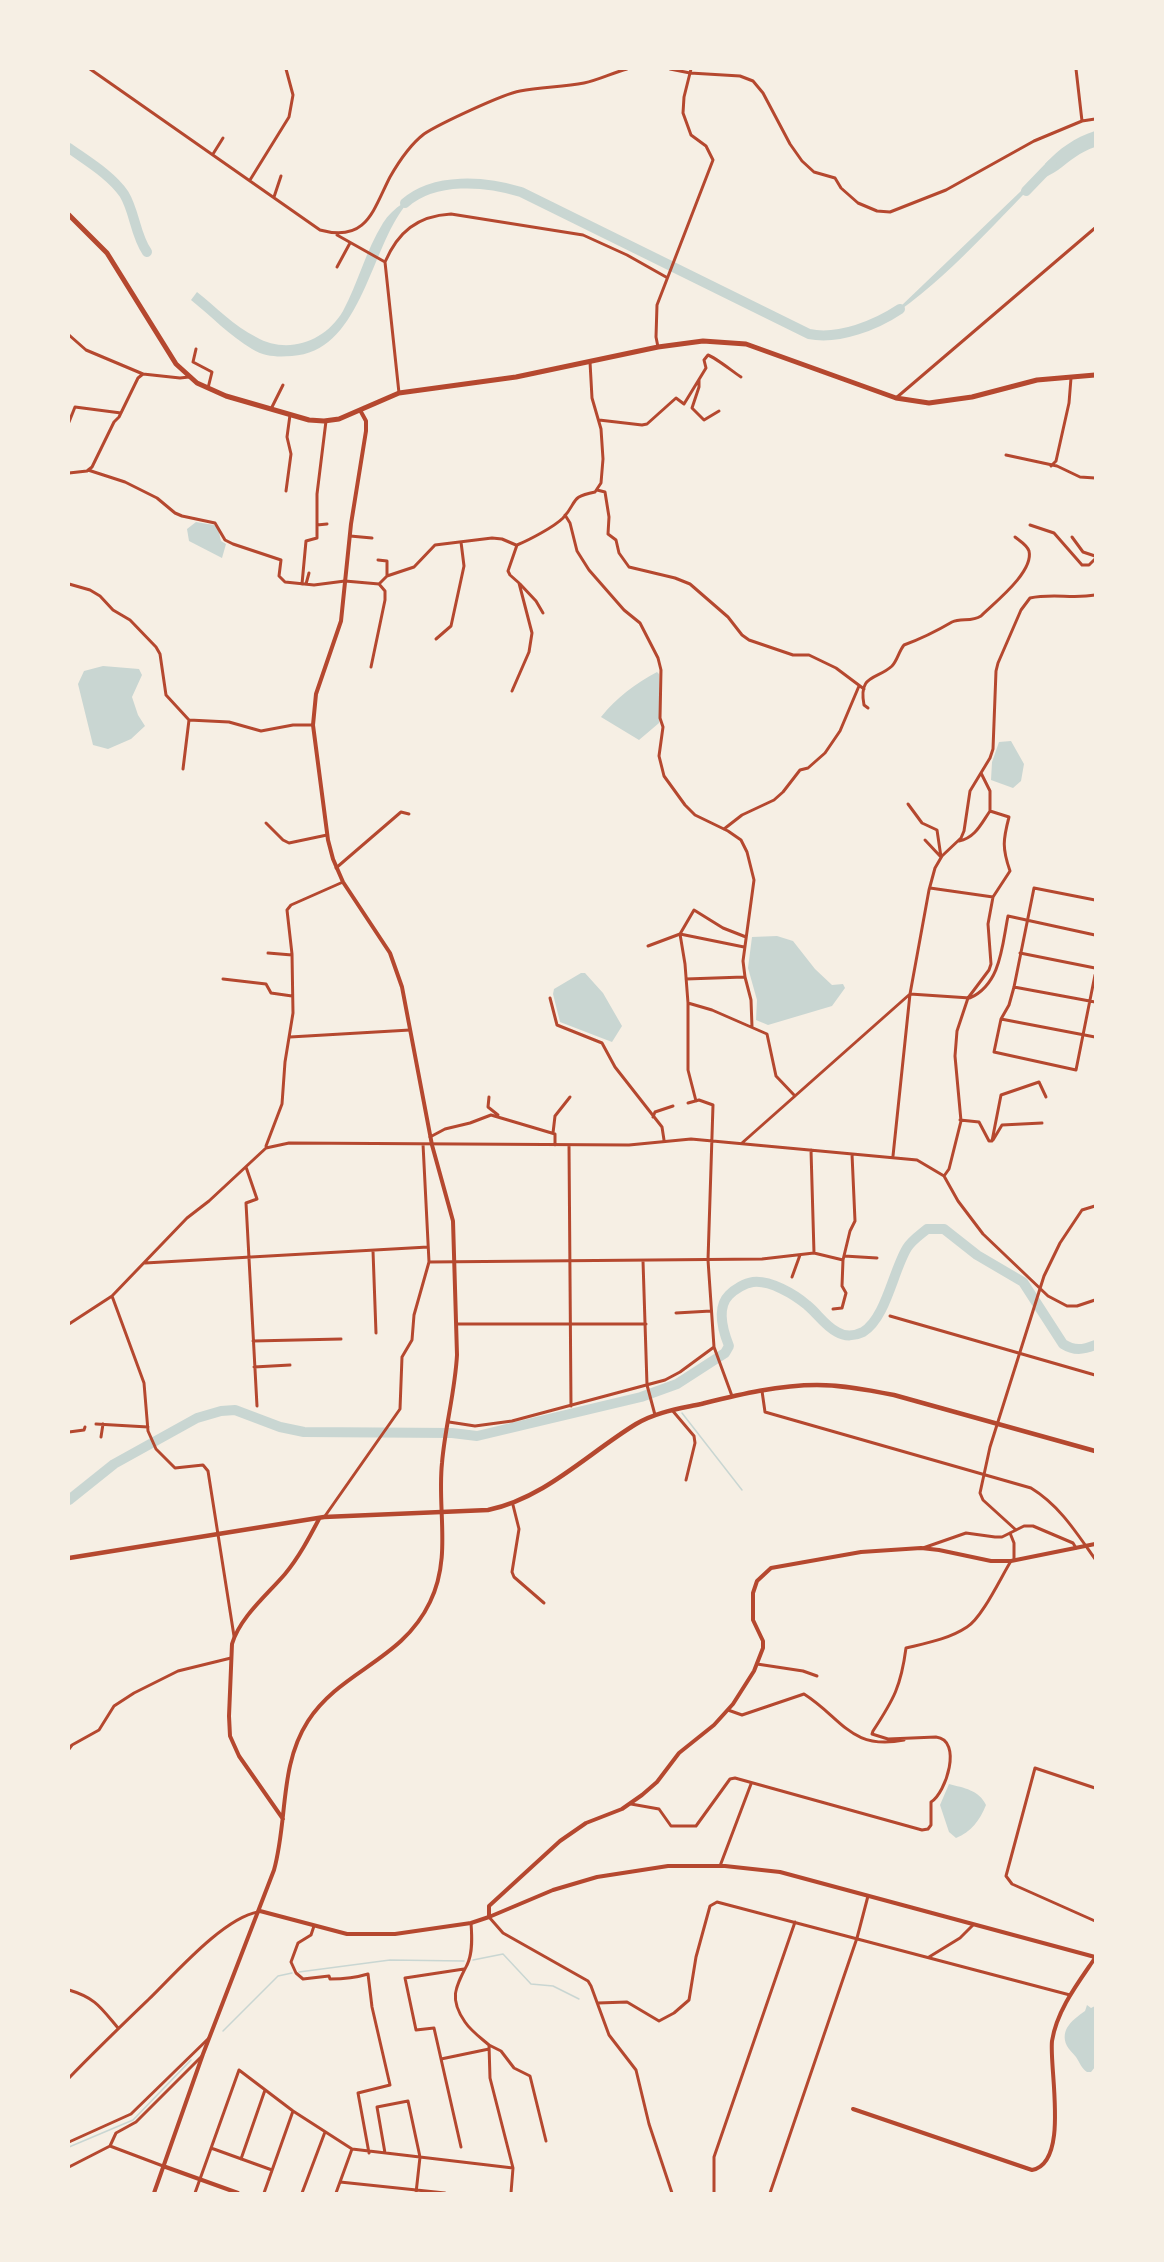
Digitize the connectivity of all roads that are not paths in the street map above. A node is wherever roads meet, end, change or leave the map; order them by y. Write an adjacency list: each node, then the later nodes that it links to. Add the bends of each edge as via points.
1 (90, 69): 10 (street)
2 (286, 69): 12 (street, via 293,95 289,117)
3 (627, 69): 16 (street, via 586,83 506,94 438,126 424,134 401,161 367,222)
4 (670, 69): 6 (street)
5 (1076, 69): 8 (street)
6 (690, 71): 8 (street, via 753,81 802,161 814,172 835,178 858,203 877,211 890,212 946,190 1030,143); 20 (street, via 683,113 691,135 706,146 714,160)
7 (1095, 119): 8 (street)
8 (1082, 121)
9 (224, 138): 10 (street)
10 (213, 154): 12 (street)
11 (281, 176): 13 (street)
12 (250, 180): 13 (street)
13 (274, 197): 16 (street, via 320,230)
14 (69, 215): 29 (main road, via 107,253 176,364)
15 (1095, 228): 34 (street)
16 (336, 235): 17 (street)
17 (350, 243): 18 (street); 19 (street)
18 (385, 262): 20 (street, via 392,246 421,219 451,214 583,235); 33 (street)
19 (337, 267)
20 (666, 277): 22 (street, via 657,305)
21 (69, 335): 25 (street, via 86,350)
22 (658, 347): 24 (main road); 34 (main road, via 702,341 746,344)
23 (196, 349): 32 (street, via 193,362 212,372)
24 (590, 362): 33 (main road); 40 (street, via 592,398)
25 (143, 374): 29 (street); 38 (street)
26 (1095, 375): 28 (main road)
27 (741, 376): 30 (street, via 708,355)
28 (1071, 376): 34 (main road, via 1037,380 950,402); 44 (street, via 1069,403 1056,461)
29 (189, 377): 32 (main road)
30 (699, 380): 37 (street, via 692,408 704,420); 40 (street, via 684,404 676,398 647,424)
31 (283, 385): 35 (street)
32 (208, 389): 35 (main road)
33 (399, 393): 36 (main road)
34 (896, 398)
35 (271, 409): 39 (main road)
36 (360, 410): 41 (main road); 54 (street, via 366,431)
37 (719, 411)
38 (121, 413): 42 (street, via 75,407); 45 (street)
39 (291, 415): 41 (main road); 48 (street, via 286,437 291,454)
40 (599, 420): 49 (street, via 603,459)
41 (326, 421): 52 (street)
42 (69, 422)
43 (1006, 455): 44 (street)
44 (1051, 466): 47 (street)
45 (88, 470): 46 (street); 67 (street, via 125,482 182,516 215,523 225,540 281,560 279,576 285,582)
46 (69, 473)
47 (1095, 478)
48 (286, 490)
49 (597, 490): 50 (street, via 576,498); 73 (street, via 605,492 608,534 616,540 629,567 690,584 749,640 792,655 809,655 836,668)
50 (565, 515): 59 (street); 85 (street, via 582,561 640,623 658,658 663,726 659,756 664,776 695,814)
51 (327, 524): 52 (street)
52 (317, 525): 67 (street, via 317,538 306,541)
53 (1029, 525): 60 (street, via 1054,533 1082,565 1089,565)
54 (350, 536): 57 (street); 64 (street)
55 (1015, 537): 74 (street, via 1029,550 1018,581 974,620 952,622 904,645 892,666 870,677)
56 (1072, 537): 60 (street, via 1083,552)
57 (372, 538)
58 (461, 542): 59 (street, via 492,538); 63 (street, via 435,545 414,567); 71 (street, via 464,566 451,626)
59 (517, 545): 65 (street, via 508,571)
60 (1095, 557)
61 (378, 560): 63 (street, via 387,561)
62 (309, 573): 67 (street)
63 (387, 576): 68 (street)
64 (345, 581): 67 (street); 68 (street); 78 (street, via 341,621 316,694)
65 (519, 583): 70 (street); 75 (street, via 532,641)
66 (69, 584): 77 (street, via 100,596 156,647 166,694)
67 (304, 584)
68 (379, 585): 72 (street, via 386,600)
69 (1095, 595): 80 (street, via 1030,598 1021,610 996,671 993,749)
70 (543, 613)
71 (436, 639)
72 (371, 667)
73 (859, 686): 74 (street); 85 (street, via 840,731 825,753 800,770 774,800 742,815)
74 (864, 689): 76 (street, via 863,702)
75 (512, 691)
76 (868, 708)
77 (189, 720): 78 (street, via 229,722 261,731); 79 (street)
78 (314, 725): 86 (street)
79 (183, 769)
80 (981, 773): 82 (street, via 990,791); 88 (street, via 970,790 964,831)
81 (908, 804): 89 (street, via 922,823 937,830)
82 (990, 811): 88 (street, via 977,832); 93 (street, via 1009,817 1003,850 1010,871)
83 (409, 814): 90 (street, via 401,812)
84 (266, 824): 86 (street, via 289,843)
85 (724, 829): 98 (street, via 741,840 752,867 753,894)
86 (327, 835): 90 (street)
87 (925, 840): 89 (street)
88 (957, 842): 89 (street)
89 (941, 858): 92 (street)
90 (336, 868): 91 (street)
91 (343, 882): 103 (street, via 291,904 287,910); 118 (street, via 390,953 402,987)
92 (929, 888): 93 (street); 110 (street)
93 (993, 897): 113 (street, via 988,924 991,964)
94 (1095, 900): 95 (street, via 1034,888)
95 (1027, 921): 97 (street); 102 (street); 113 (street, via 1008,916 998,969 977,995)
96 (680, 934): 98 (street, via 694,910); 99 (street); 100 (street); 108 (street)
97 (1095, 935)
98 (746, 937): 100 (street)
99 (648, 946)
100 (744, 947): 106 (street)
101 (268, 953): 103 (street)
102 (1020, 953): 104 (street); 109 (street)
103 (292, 956): 111 (street)
104 (1095, 968)
105 (1095, 975): 114 (street)
106 (745, 977): 108 (street); 117 (street)
107 (223, 979): 111 (street, via 266,984 271,993)
108 (686, 979): 115 (street)
109 (1014, 987): 114 (street); 116 (street)
110 (910, 994): 113 (street); 122 (street); 146 (street)
111 (292, 996): 120 (street)
112 (550, 998): 130 (street, via 557,1025 602,1043)
113 (968, 998): 131 (street, via 957,1030 955,1056)
114 (1093, 1002): 119 (street)
115 (688, 1003): 117 (street); 126 (street, via 688,1070)
116 (1001, 1019): 119 (street); 119 (street, via 994,1052 1076,1070)
117 (752, 1027): 122 (street, via 766,1034 776,1076)
118 (410, 1030): 120 (street); 134 (street)
119 (1083, 1035): 121 (street)
120 (290, 1037): 143 (street, via 282,1104)
121 (1095, 1037)
122 (795, 1096): 138 (street)
123 (570, 1097): 133 (street, via 555,1116)
124 (1046, 1097): 137 (street, via 1039,1082 1001,1095)
125 (489, 1098): 129 (street, via 488,1107)
126 (696, 1101): 127 (street); 136 (street, via 713,1105)
127 (688, 1103)
128 (673, 1106): 130 (street, via 655,1112)
129 (498, 1115): 133 (street); 134 (street)
130 (653, 1117): 135 (street, via 664,1131)
131 (960, 1120): 137 (street, via 979,1122); 148 (street, via 950,1168)
132 (1042, 1122): 137 (street, via 1002,1125)
133 (553, 1133): 141 (street)
134 (430, 1137): 140 (street)
135 (664, 1140): 136 (street); 142 (street, via 629,1145)
136 (712, 1141): 138 (street); 157 (street)
137 (992, 1141)
138 (742, 1143): 144 (street)
139 (423, 1144): 140 (street); 143 (street, via 290,1143); 150 (street)
140 (432, 1145): 141 (street); 161 (street, via 453,1221)
141 (555, 1145): 142 (street)
142 (569, 1145): 158 (street)
143 (266, 1148): 147 (street)
144 (810, 1150): 145 (street); 152 (street)
145 (852, 1154): 146 (street); 155 (street, via 855,1221)
146 (893, 1156): 148 (street, via 917,1160)
147 (246, 1167): 154 (street, via 257,1199 246,1203); 162 (street)
148 (944, 1176): 164 (street, via 983,1234)
149 (1095, 1206): 164 (street, via 1082,1210 1076,1218)
150 (428, 1247): 151 (street); 160 (street)
151 (373, 1251): 154 (street); 175 (street)
152 (814, 1253): 153 (street); 155 (street)
153 (800, 1255): 157 (street); 163 (street)
154 (249, 1257): 162 (street); 177 (street)
155 (844, 1258): 156 (street); 167 (street, via 842,1286 846,1293 842,1308)
156 (877, 1258)
157 (708, 1260): 159 (street); 168 (street)
158 (570, 1261): 159 (street); 161 (street); 173 (street)
159 (643, 1261): 174 (street)
160 (429, 1262): 161 (street); 203 (street, via 414,1315 412,1340 402,1357 400,1408)
161 (456, 1262): 172 (street)
162 (143, 1263): 165 (street)
163 (792, 1277)
164 (1040, 1288): 166 (street, via 1067,1306); 179 (street)
165 (112, 1296): 171 (street); 195 (street, via 144,1383)
166 (1095, 1300)
167 (833, 1309)
168 (711, 1311): 169 (street); 178 (street)
169 (676, 1313)
170 (890, 1316): 179 (street)
171 (69, 1324)
172 (457, 1324): 173 (street); 192 (street, via 456,1378)
173 (570, 1324): 174 (street); 187 (street)
174 (646, 1324): 183 (street)
175 (376, 1333)
176 (341, 1339): 177 (street)
177 (253, 1341): 181 (street)
178 (714, 1348): 183 (street, via 680,1372); 185 (street)
179 (1018, 1353): 182 (street); 193 (street)
180 (290, 1365): 181 (street)
181 (254, 1367): 186 (street)
182 (1095, 1375)
183 (647, 1386): 187 (street); 189 (street)
184 (762, 1391): 185 (main road); 193 (main road, via 818,1385 860,1389); 199 (street, via 765,1412)
185 (732, 1396): 188 (main road)
186 (257, 1406)
187 (571, 1406): 192 (street, via 487,1425)
188 (672, 1410): 189 (main road); 200 (street, via 694,1436)
189 (655, 1414): 201 (main road)
190 (96, 1424): 191 (street)
191 (103, 1424): 195 (street); 197 (street)
192 (448, 1424): 202 (street, via 442,1464)
193 (997, 1424): 198 (main road); 199 (street)
194 (85, 1427): 196 (street)
195 (148, 1427): 206 (street, via 156,1449 175,1468 203,1465 208,1471)
196 (69, 1432)
197 (101, 1437)
198 (1095, 1451)
199 (983, 1473): 204 (street, via 983,1500); 208 (street, via 1041,1494)
200 (686, 1480)
201 (513, 1505): 202 (main road); 214 (street, via 519,1529 512,1572)
202 (443, 1513): 203 (main road); 225 (street, via 442,1564 430,1602 405,1639 341,1685 308,1721 288,1767)
203 (322, 1518): 206 (main road); 215 (street, via 298,1556)
204 (1016, 1530): 205 (street); 210 (street, via 1033,1526 1073,1543)
205 (1010, 1533): 209 (street, via 995,1537 966,1533); 213 (street, via 1014,1544)
206 (217, 1534): 211 (main road); 215 (street)
207 (1095, 1544): 208 (street)
208 (1086, 1545): 210 (street); 212 (street)
209 (921, 1548): 213 (street); 217 (street, via 861,1552 771,1568 757,1581 753,1593 753,1620 763,1641)
210 (1076, 1548): 213 (street)
211 (69, 1558)
212 (1095, 1558)
213 (1012, 1561): 220 (street, via 969,1626 946,1638 906,1648 897,1691 872,1734)
214 (544, 1603)
215 (234, 1636): 216 (street)
216 (231, 1658): 221 (street, via 178,1671 134,1693 114,1706 99,1730); 225 (street, via 230,1736 239,1756)
217 (757, 1664): 218 (street); 219 (street)
218 (817, 1676)
219 (728, 1710): 220 (street, via 742,1715 804,1694 821,1705 835,1722 865,1739 888,1743); 224 (street, via 679,1753 657,1782)
220 (912, 1739): 222 (street, via 942,1738 950,1747 949,1771 940,1793 931,1802 928,1829)
221 (69, 1749)
222 (751, 1784): 224 (street, via 730,1779 696,1826 671,1826 659,1809); 226 (street)
223 (1095, 1788): 230 (street, via 1035,1768 1006,1876 1012,1884)
224 (631, 1804): 229 (street, via 586,1823 560,1841 489,1906)
225 (283, 1819): 228 (street, via 278,1859)
226 (720, 1866): 227 (street, via 780,1872); 229 (street, via 668,1866 597,1877 553,1890)
227 (868, 1896): 233 (street); 235 (street)
228 (260, 1911): 234 (street); 242 (street, via 228,1926 202,1947); 243 (street)
229 (489, 1917): 232 (street); 241 (street, via 503,1933 588,1981)
230 (1095, 1921)
231 (795, 1922): 235 (street); 241 (street, via 717,1902 710,1906 689,2000 674,2013 659,2021 627,2002); 279 (street, via 714,2157)
232 (471, 1923): 234 (street, via 368,1935); 238 (street, via 473,1938)
233 (973, 1924): 236 (street, via 960,1938); 237 (street)
234 (314, 1926): 258 (street, via 311,1935 298,1943 291,1962 296,1973 303,1979 368,1974 390,2085 358,2093)
235 (857, 1938): 236 (street); 280 (street)
236 (929, 1957): 240 (street)
237 (1095, 1958): 240 (street)
238 (464, 1969): 244 (street, via 454,2000 466,2023); 246 (street, via 405,1978 416,2030 434,2028)
239 (69, 1990): 242 (street, via 87,1995)
240 (1070, 1995): 249 (street, via 1052,2041 1054,2132 1046,2164 1040,2169 1032,2170)
241 (598, 2003): 278 (street, via 609,2035 636,2070)
242 (118, 2029): 247 (street)
243 (210, 2037): 245 (street); 253 (street, via 131,2114)
244 (489, 2047): 246 (street); 252 (street, via 501,2051 514,2068 530,2076); 264 (street, via 490,2078)
245 (203, 2054): 254 (street, via 136,2122 116,2133); 263 (street)
246 (441, 2060): 255 (street)
247 (69, 2078)
248 (265, 2090): 250 (street); 256 (street, via 239,2070); 261 (street)
249 (853, 2109)
250 (293, 2111): 251 (street); 265 (street)
251 (325, 2132): 257 (street); 274 (street)
252 (546, 2141)
253 (69, 2142)
254 (110, 2146): 262 (street); 263 (street)
255 (461, 2146)
256 (211, 2148): 261 (street); 266 (street)
257 (352, 2149): 258 (street); 267 (street)
258 (369, 2153): 259 (street)
259 (385, 2154): 260 (street); 260 (street, via 377,2107 408,2101)
260 (420, 2157): 264 (street); 269 (street)
261 (241, 2159): 265 (street)
262 (69, 2166)
263 (163, 2166): 266 (street); 270 (street)
264 (513, 2168): 277 (street)
265 (272, 2170): 273 (street)
266 (200, 2179): 268 (street); 271 (street)
267 (340, 2182): 269 (street); 275 (street)
268 (229, 2192): 272 (street)
269 (416, 2192): 276 (street)
270 (154, 2193)
271 (195, 2193)
272 (238, 2193)
273 (264, 2193)
274 (302, 2193)
275 (336, 2193)
276 (445, 2193)
277 (512, 2193)
278 (672, 2193)
279 (714, 2193)
280 (770, 2193)

